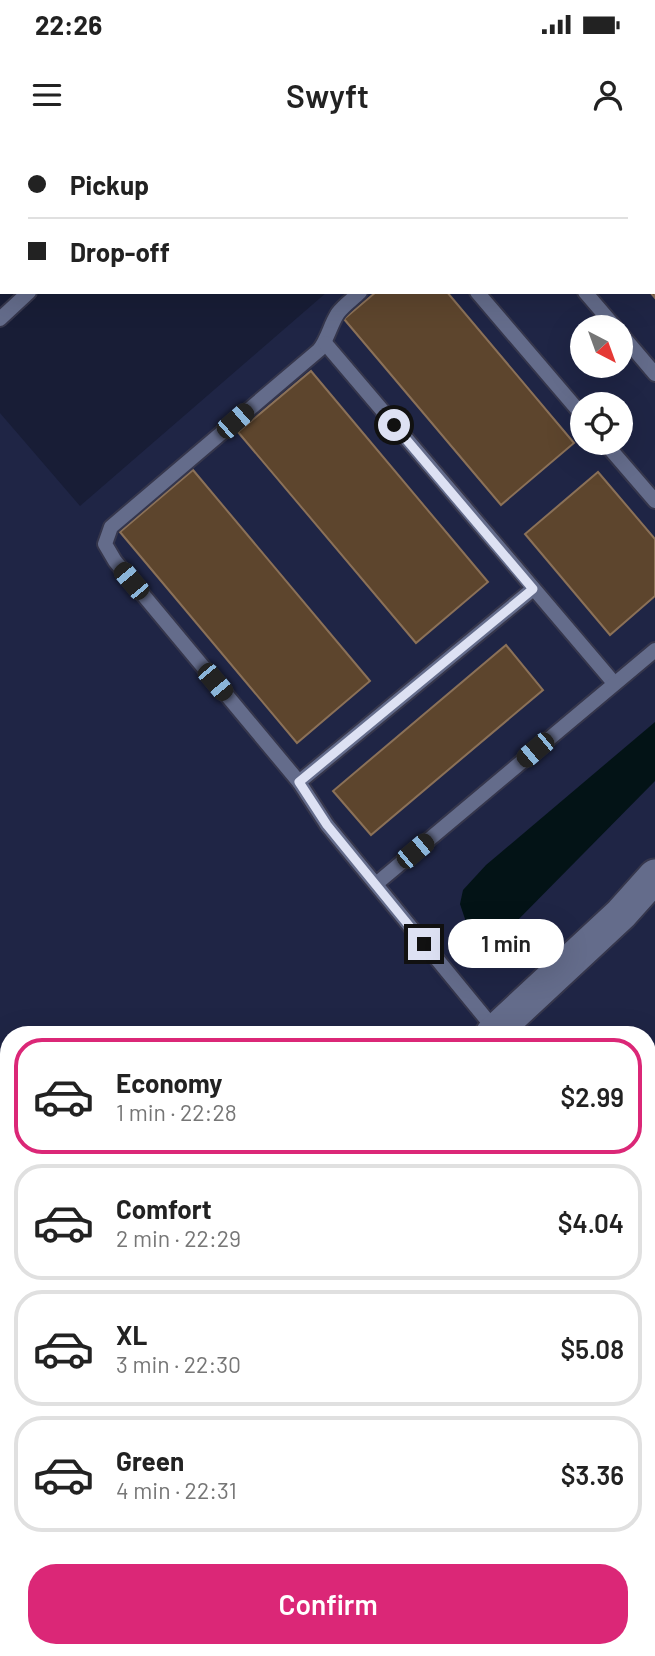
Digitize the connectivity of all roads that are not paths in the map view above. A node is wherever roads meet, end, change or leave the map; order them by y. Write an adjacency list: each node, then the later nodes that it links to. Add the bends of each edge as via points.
1 (27, 294): 6 (lane)
2 (358, 294): 7 (lane, via 340,310)
3 (479, 294): 10 (lane)
4 (587, 294): 5 (lane)
5 (605, 315)
6 (0, 319)
7 (325, 343): 13 (lane); 16 (lane, via 110,527 105,544 114,561)
8 (634, 349): 9 (lane)
9 (655, 374)
10 (570, 401)
11 (615, 455): 12 (lane)
12 (655, 501)
13 (533, 589): 15 (lane); 16 (lane)
14 (655, 650): 15 (lane)
15 (614, 683): 18 (lane)
16 (299, 782): 18 (lane, via 327,825)
17 (655, 876): 20 (street)
18 (376, 884): 19 (lane)
19 (488, 1026)
20 (501, 1026)

